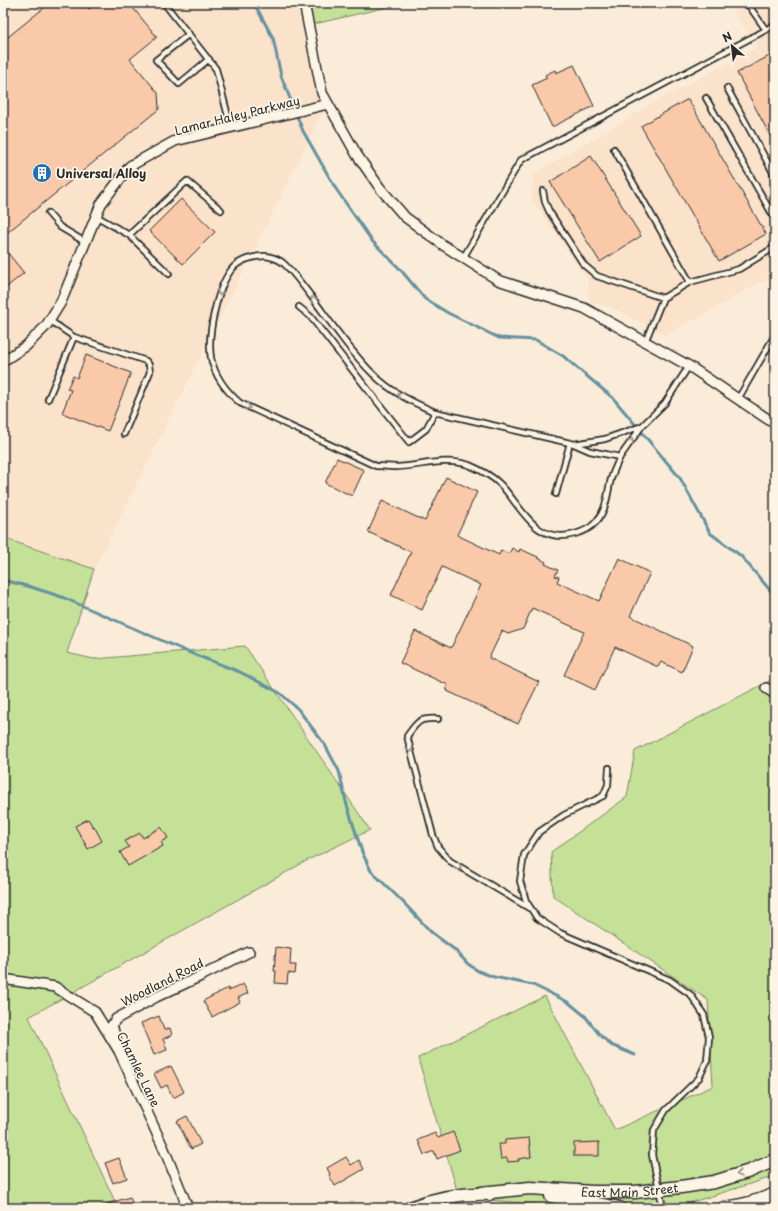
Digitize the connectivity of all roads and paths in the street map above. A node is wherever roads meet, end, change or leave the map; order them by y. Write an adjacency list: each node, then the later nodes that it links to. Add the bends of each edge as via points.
1 (164, 3): 6 (lane)
2 (304, 3): 10 (street, via 322,93)
3 (747, 3): 5 (lane)
4 (775, 25): 5 (lane)
5 (766, 30): 22 (lane, via 520,160)
6 (189, 34): 7 (lane); 7 (lane, via 156,60 179,84)
7 (209, 59): 11 (lane, via 216,69)
8 (727, 88): 13 (lane)
9 (706, 98): 18 (lane)
10 (328, 104): 11 (street, Lamar Haley Parkway); 22 (street, via 357,155 380,188 405,217)
11 (231, 128): 17 (street, Lamar Haley Parkway, via 176,141 130,166 101,204)
12 (614, 149): 24 (lane)
13 (775, 176)
14 (544, 190): 25 (lane, via 549,211 584,265 597,276)
15 (221, 210): 19 (lane, via 187,181)
16 (48, 213): 20 (lane, via 60,227)
17 (96, 216): 19 (lane); 20 (street, Lamar Haley Parkway)
18 (775, 218)
19 (129, 235): 23 (lane)
20 (85, 242): 27 (street, Lamar Haley Parkway, via 61,302)
21 (775, 247): 24 (lane, via 739,269)
22 (463, 258): 30 (street, via 498,280 584,308)
23 (169, 274)
24 (690, 282): 25 (lane)
25 (663, 298): 30 (lane)
26 (299, 307): 35 (lane, via 310,316 409,442 426,429)
27 (49, 320): 29 (lane); 31 (street, Lamar Haley Parkway, via 26,346)
28 (775, 335): 34 (lane)
29 (74, 337): 33 (lane); 38 (lane, via 146,361 149,365 150,372)
30 (645, 342): 32 (street)
31 (3, 361)
32 (689, 366): 34 (street); 37 (lane, via 665,403)
33 (48, 399)
34 (738, 399): 36 (street)
35 (435, 412): 39 (lane); 40 (lane, one-way to 40, via 394,392 374,375 281,261 265,256 244,260 232,268 214,311 211,358 216,373 228,392 240,403 376,466 396,467 443,461 468,465 485,472 500,484 537,528 552,535 566,537 583,532 596,523 605,505 611,479)
36 (775, 424)
37 (642, 426): 39 (lane, via 605,439); 40 (lane, one-way to 37)
38 (124, 434)
39 (572, 444): 40 (lane, via 590,451); 41 (lane)
40 (620, 457)
41 (556, 494)
42 (766, 688): 43 (street)
43 (775, 694)
44 (438, 718): 46 (lane, one-way to 46, via 425,718 415,724 407,736 432,835 450,861)
45 (609, 768): 46 (lane, via 608,785 603,796 564,815 539,832 524,855 520,881)
46 (531, 909): 51 (lane, via 537,918 560,933 670,980 691,995 704,1015 709,1037 707,1061 699,1078 666,1110 654,1130 652,1155)
47 (249, 952): 49 (street, Woodland Road, via 116,1019 112,1025)
48 (3, 979): 49 (street, Chamlee Lane, via 55,987 95,1012)
49 (119, 1051): 54 (street, Chamlee Lane)
50 (775, 1160): 51 (main road, East Main Street, one-way to 51, via 714,1182)
51 (659, 1189): 52 (main road, East Main Street, via 593,1192 530,1188); 57 (lane)
52 (481, 1193): 55 (main road, East Main Street, via 427,1201); 56 (main road, East Main Street, via 557,1196)
53 (775, 1194): 58 (main road)
54 (188, 1208)
55 (410, 1208)
56 (619, 1208)
57 (662, 1208)
58 (724, 1208)

